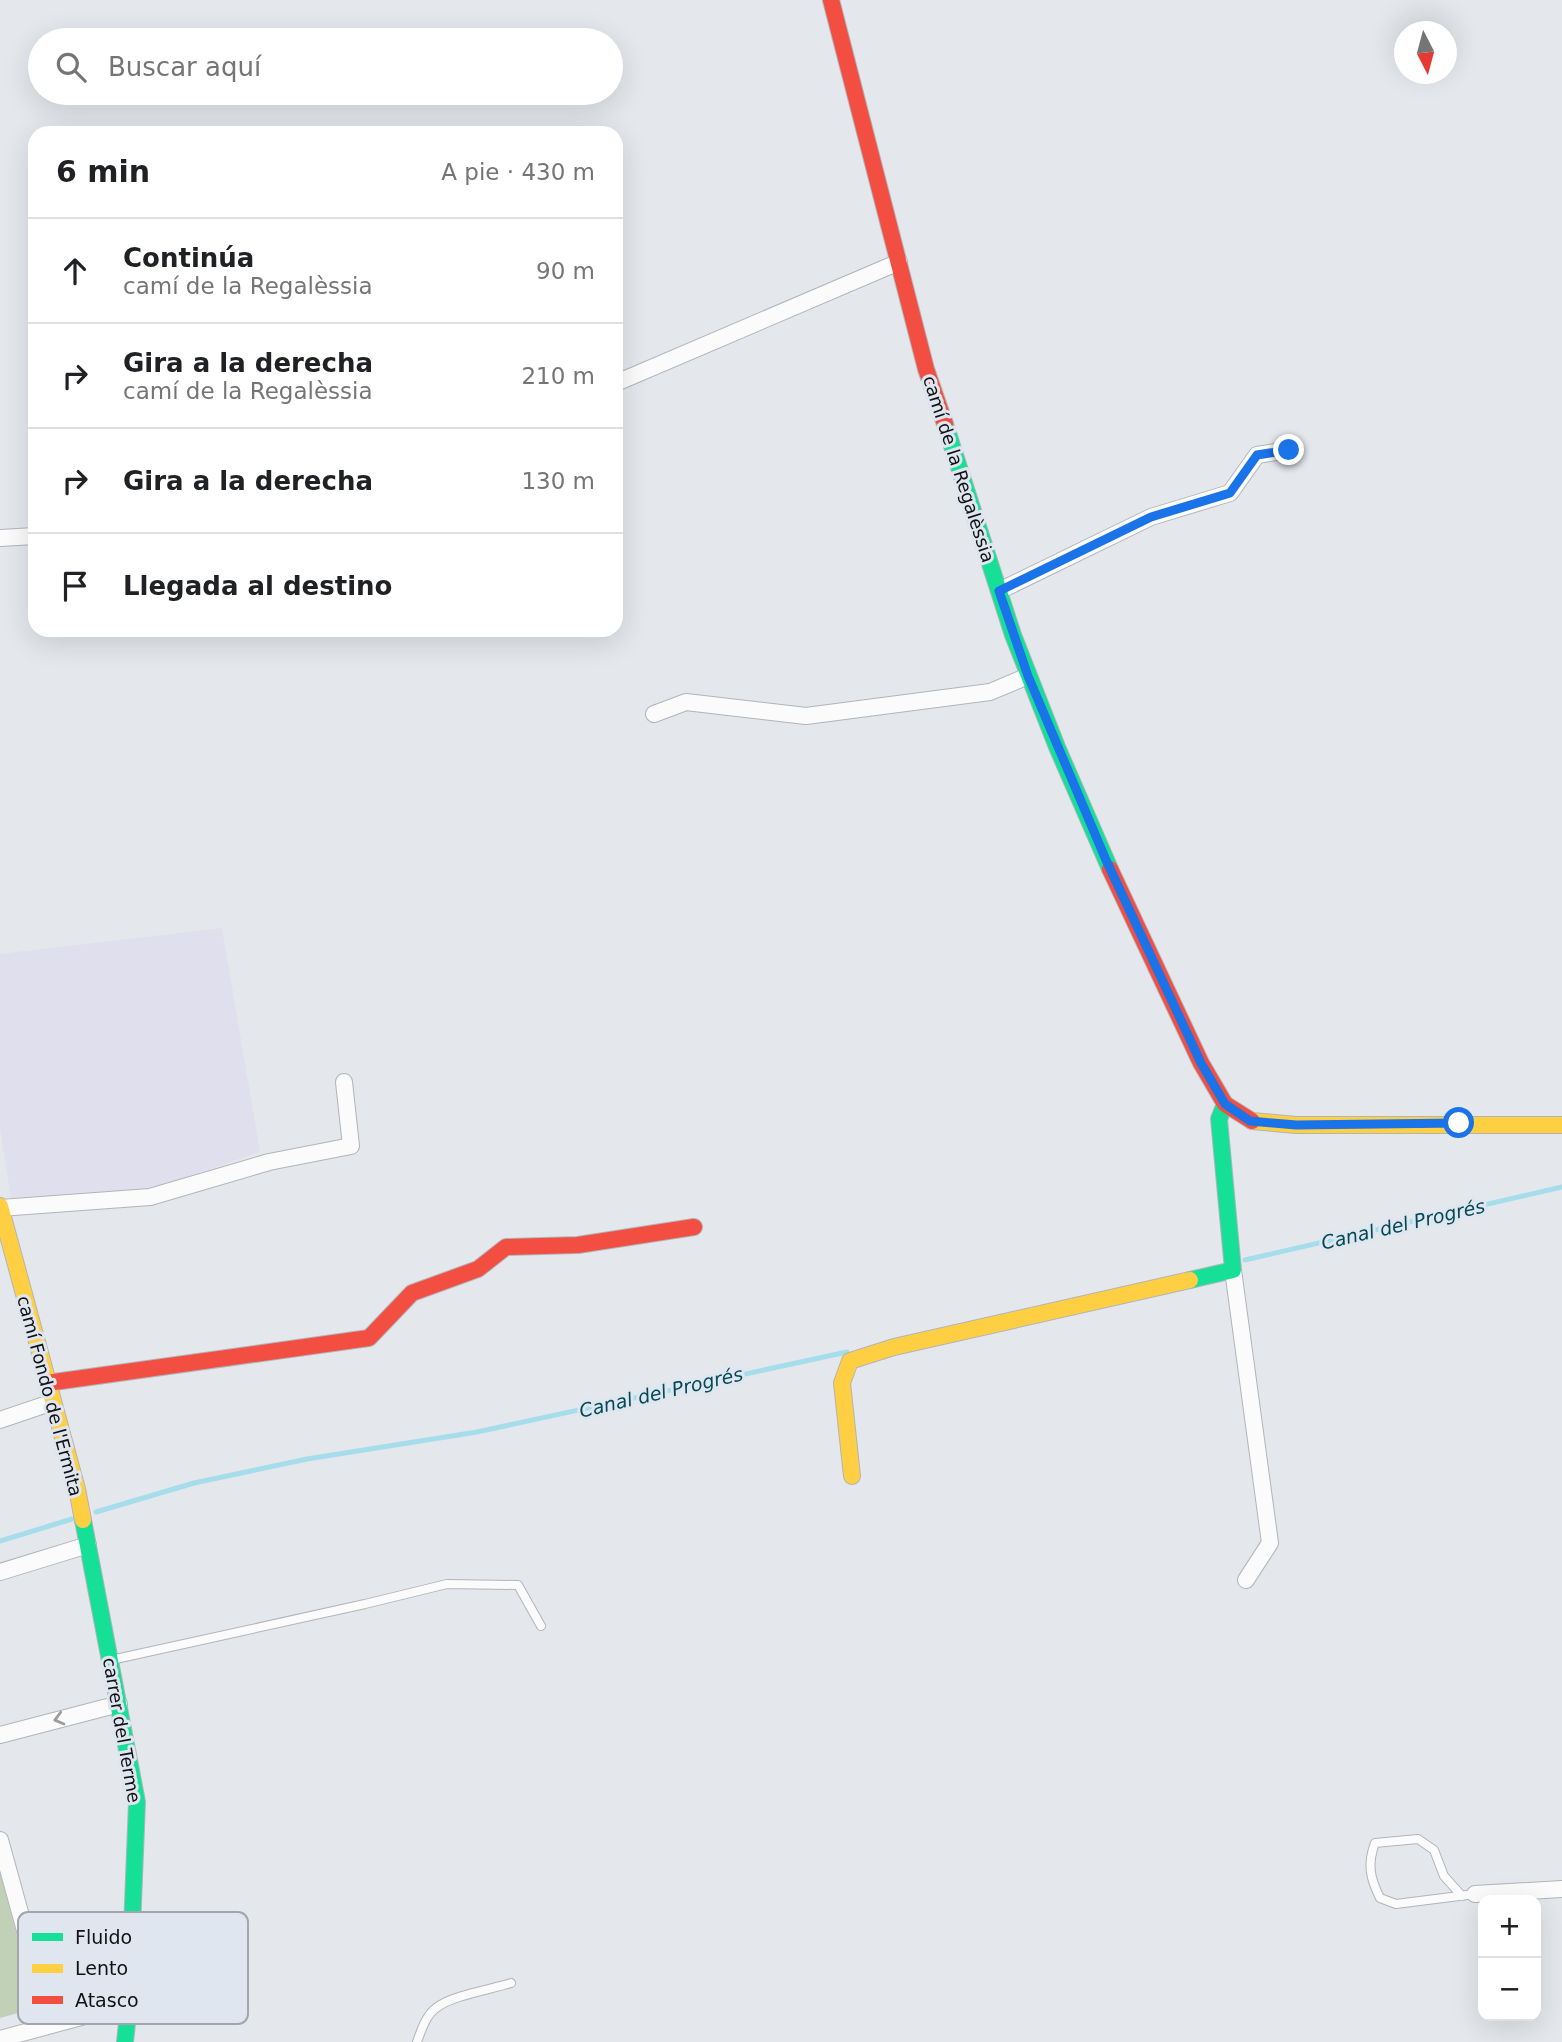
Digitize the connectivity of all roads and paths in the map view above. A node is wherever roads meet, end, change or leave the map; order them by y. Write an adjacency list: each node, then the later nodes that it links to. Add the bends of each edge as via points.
1 (831, 0): 2 (street, camí de la Regalèssia)
2 (899, 262): 3 (street); 7 (street, camí de la Regalèssia, via 926,369)
3 (623, 380)
4 (1289, 450): 7 (street, via 1257,455 1230,493 1151,517)
5 (28, 536): 6 (street)
6 (0, 538)
7 (999, 591): 8 (street, camí de la Regalèssia)
8 (1028, 676): 9 (street, via 990,692 806,716 686,702); 11 (street, camí de la Regalèssia, via 1106,860 1201,1063)
9 (654, 714)
10 (344, 1083): 13 (street, via 351,1146 269,1161 150,1197)
11 (1225, 1104): 12 (street, camí de la Regalèssia, via 1250,1121 1296,1125); 15 (street, via 1219,1119)
12 (1562, 1125)
13 (0, 1207): 16 (street, camí Fondo de l'Ermita)
14 (694, 1227): 16 (street, via 578,1245 506,1247 478,1269 412,1293 369,1338)
15 (1233, 1270): 19 (street, via 850,1361 842,1383); 22 (street, via 1270,1543)
16 (47, 1383): 17 (street, camí Fondo de l'Ermita)
17 (53, 1402): 18 (street); 20 (street, camí Fondo de l'Ermita)
18 (0, 1420)
19 (852, 1476)
20 (88, 1545): 21 (street); 24 (street, carrer del Terme)
21 (0, 1572)
22 (1246, 1580)
23 (541, 1626): 24 (lane, via 518,1585 447,1584)
24 (110, 1660): 25 (street, carrer del Terme)
25 (119, 1704): 26 (street, one-way to 26); 31 (street, carrer del Terme, via 137,1802)
26 (0, 1735)
27 (0, 1840): 30 (street)
28 (1562, 1889): 29 (street)
29 (1468, 1895): 29 (lane, via 1396,1904 1380,1898 1371,1879 1370,1856 1376,1843 1418,1839 1434,1850 1444,1876)
30 (20, 1912)
31 (133, 1912)
32 (511, 1983): 38 (lane, via 435,2008)
33 (55, 2024): 35 (street)
34 (127, 2024): 37 (street, carrer del Terme)
35 (51, 2025): 36 (street)
36 (0, 2039)
37 (125, 2042)
38 (417, 2042)

